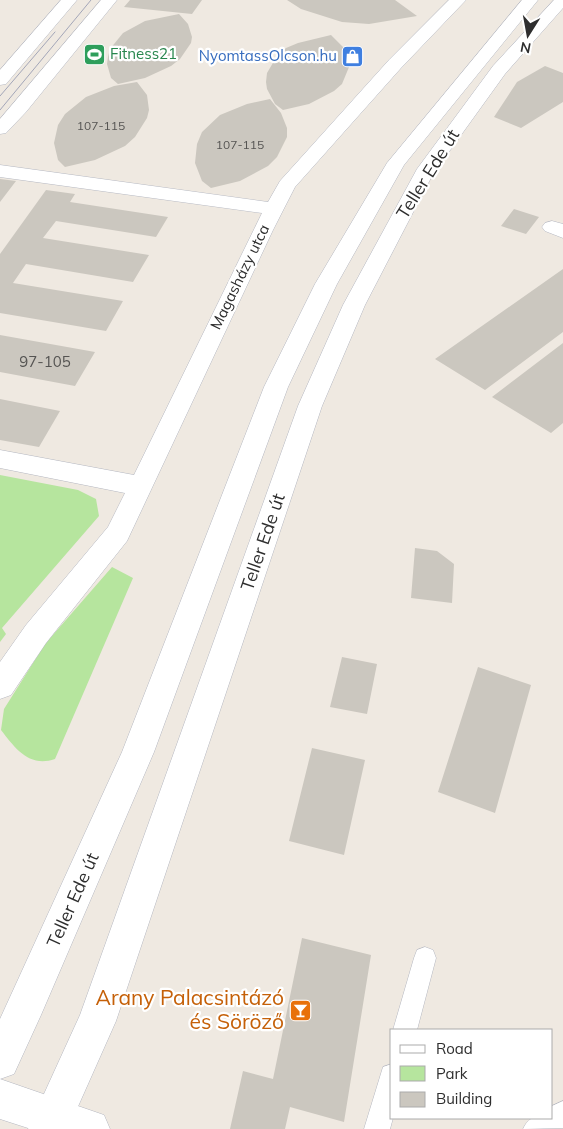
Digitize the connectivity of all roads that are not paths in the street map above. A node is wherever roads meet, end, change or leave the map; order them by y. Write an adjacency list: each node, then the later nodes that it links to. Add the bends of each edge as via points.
1 (69, 0): 6 (main road)
2 (109, 0): 7 (main road)
3 (458, 0): 9 (main road, via 287,185)
4 (530, 0): 15 (main road, Teller Ede út, via 396,163 326,284 276,387 138,752)
5 (562, 0): 19 (main road, Teller Ede út, via 499,70 424,173 354,305 310,406 97,1021)
6 (0, 80)
7 (0, 129)
8 (0, 171): 9 (main road, Magasházy utca)
9 (273, 209): 11 (main road, Magasházy utca)
10 (0, 459): 11 (main road)
11 (141, 486): 12 (main road, Magasházy utca, via 118,534 36,634)
12 (0, 686)
13 (425, 958): 14 (lane)
14 (405, 1029)
15 (0, 1060)
16 (390, 1083): 21 (lane)
17 (0, 1099): 19 (main road)
18 (563, 1114): 22 (lane)
19 (51, 1123): 20 (main road)
20 (90, 1129)
21 (377, 1129)
22 (536, 1129)

